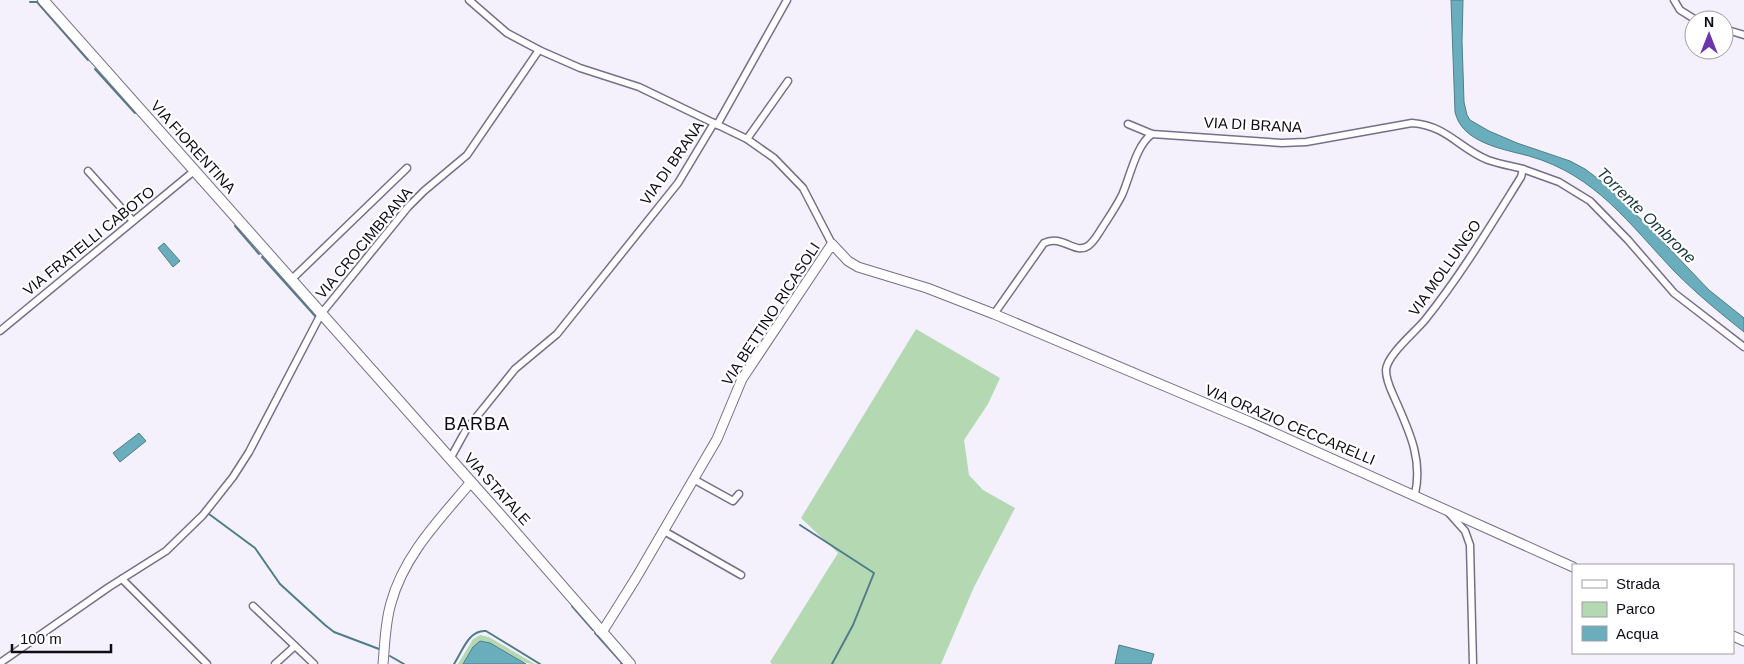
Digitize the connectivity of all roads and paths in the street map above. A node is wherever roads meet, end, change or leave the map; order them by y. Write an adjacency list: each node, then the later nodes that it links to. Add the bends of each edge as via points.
1 (43, 0): 15 (main road, VIA FIORENTINA)
2 (468, 0): 6 (street, via 507,33)
3 (787, 0): 8 (street)
4 (1674, 0): 5 (street)
5 (1684, 12)
6 (539, 50): 8 (street, via 580,68 639,87); 19 (street, VIA CROCIMBRANA, via 467,155 408,207)
7 (788, 80): 11 (street)
8 (716, 124): 11 (street, VIA DI BRANA); 23 (street, VIA DI BRANA, via 678,183 557,334 515,369 466,430)
9 (1128, 124): 10 (street, VIA DI BRANA)
10 (1152, 134): 13 (street, VIA DI BRANA, via 1306,142 1412,123 1436,128 1488,160); 20 (street, via 1143,142 1122,195 1091,243 1082,248 1058,240 1044,244)
11 (748, 140): 17 (street, VIA DI BRANA, via 774,158 803,188)
12 (407, 168): 18 (street)
13 (1523, 169): 22 (street, via 1559,182 1590,202 1674,293); 27 (street, VIA MOLLUNGO, via 1470,259 1386,366 1388,382 1415,448 1418,475)
14 (88, 170): 16 (street)
15 (194, 171): 16 (street, VIA FRATELLI CABOTO); 18 (main road, VIA FIORENTINA)
16 (133, 221): 21 (street, VIA FRATELLI CABOTO)
17 (832, 244): 20 (street, VIA DI BRANA, via 858,267 927,288); 24 (street, VIA BETTINO RICASOLI, via 742,379 717,439)
18 (291, 280): 19 (main road, VIA FIORENTINA)
19 (321, 314): 23 (main road, VIA STATALE); 32 (street, VIA CROCIMBRANA, via 264,426 233,477 203,515 166,552)
20 (994, 314): 27 (street, VIA ORAZIO CECCARELLI)
21 (0, 331)
22 (1744, 347)
23 (450, 459): 25 (main road, VIA STATALE)
24 (695, 480): 26 (street, via 733,501); 29 (street, VIA BETTINO RICASOLI)
25 (471, 482): 34 (main road, VIA STATALE); 40 (street, via 404,568 389,610)
26 (739, 494)
27 (1414, 494): 28 (street, VIA ORAZIO CECCARELLI)
28 (1443, 508): 30 (street, VIA ORAZIO CECCARELLI); 42 (street, via 1465,531 1470,545)
29 (664, 531): 31 (street); 34 (street, VIA BETTINO RICASOLI)
30 (1572, 566)
31 (741, 575)
32 (122, 579): 36 (street, VIA CROCIMBRANA); 37 (street)
33 (253, 606): 35 (street)
34 (600, 631): 41 (main road, VIA STATALE)
35 (295, 646): 38 (street); 39 (street)
36 (0, 663)
37 (207, 664)
38 (275, 664)
39 (314, 664)
40 (383, 664)
41 (630, 664)
42 (1474, 664)

